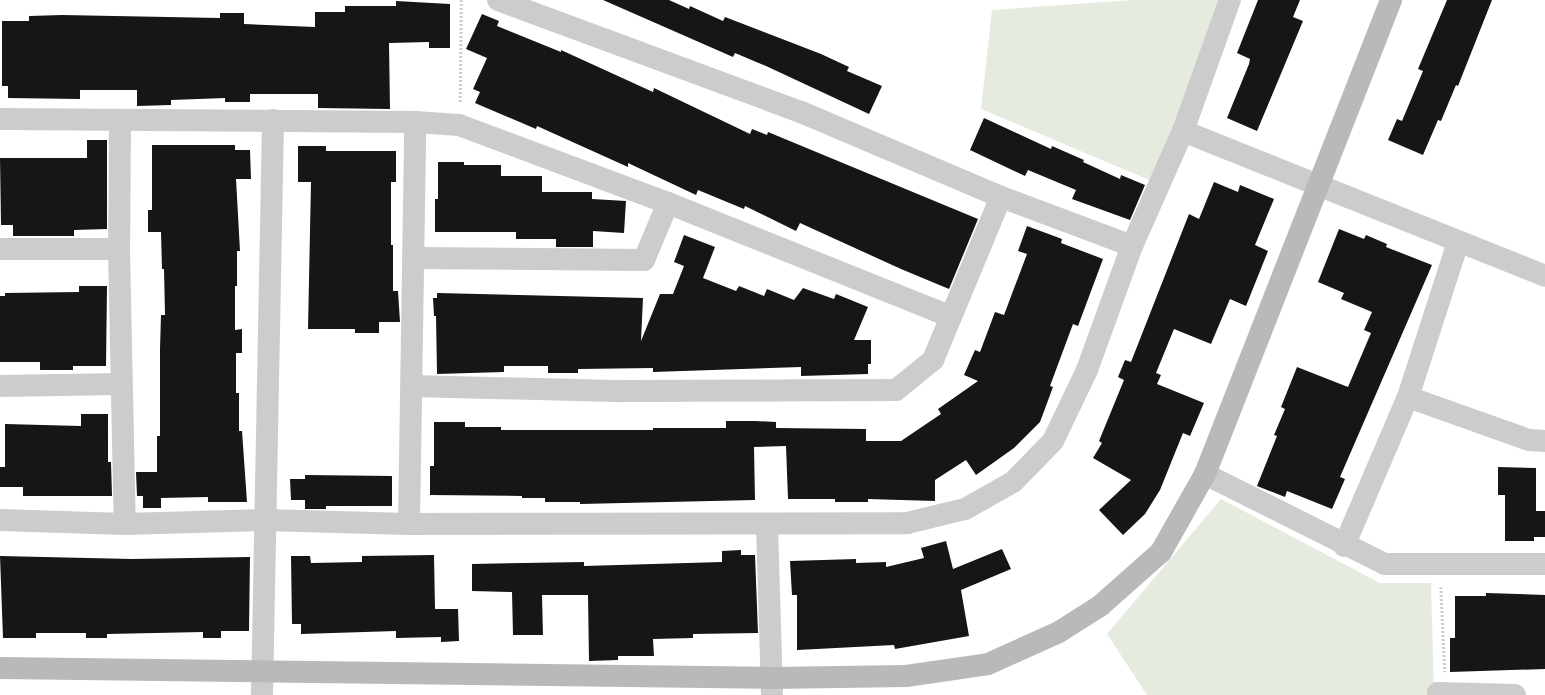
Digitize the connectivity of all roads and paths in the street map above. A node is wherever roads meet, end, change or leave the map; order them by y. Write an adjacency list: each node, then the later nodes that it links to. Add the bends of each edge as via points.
1 (461, 0): 9 (path)
2 (498, 0): 12 (street, via 801,112)
3 (1230, 0): 10 (street)
4 (1391, 0): 11 (street)
5 (0, 119): 6 (street)
6 (120, 120): 7 (street); 17 (street)
7 (273, 120): 8 (street); 28 (street)
8 (416, 122): 9 (street); 18 (street)
9 (459, 125): 13 (street)
10 (1183, 131): 11 (street); 15 (street)
11 (1317, 185): 14 (street); 26 (street)
12 (1001, 197): 15 (street); 20 (street)
13 (668, 203): 18 (street, via 644,260); 20 (street)
14 (1458, 242): 19 (street); 24 (street)
15 (1132, 246): 31 (street, via 1087,370 1053,441 1014,482 965,509 907,523)
16 (0, 249): 17 (street)
17 (119, 249): 21 (street)
18 (413, 258): 23 (street)
19 (1545, 276)
20 (951, 317): 23 (street, via 933,360 896,390 624,391)
21 (121, 384): 22 (street); 29 (street)
22 (0, 386)
23 (412, 386): 30 (street)
24 (1408, 397): 25 (street, via 1529,440); 32 (street)
25 (1545, 441)
26 (1205, 474): 32 (street); 37 (street, via 1161,552 1100,606 1059,632 988,664 906,676)
27 (0, 520): 29 (street)
28 (264, 520): 29 (street); 30 (street); 36 (street)
29 (125, 524)
30 (409, 524): 31 (street)
31 (766, 525): 37 (street)
32 (1344, 546): 33 (street, via 1385,564)
33 (1440, 564): 34 (street); 38 (path)
34 (1545, 564)
35 (0, 668): 36 (street)
36 (262, 672): 37 (street); 39 (street)
37 (772, 686)
38 (1442, 694): 40 (street)
39 (262, 695)
40 (1515, 695)

